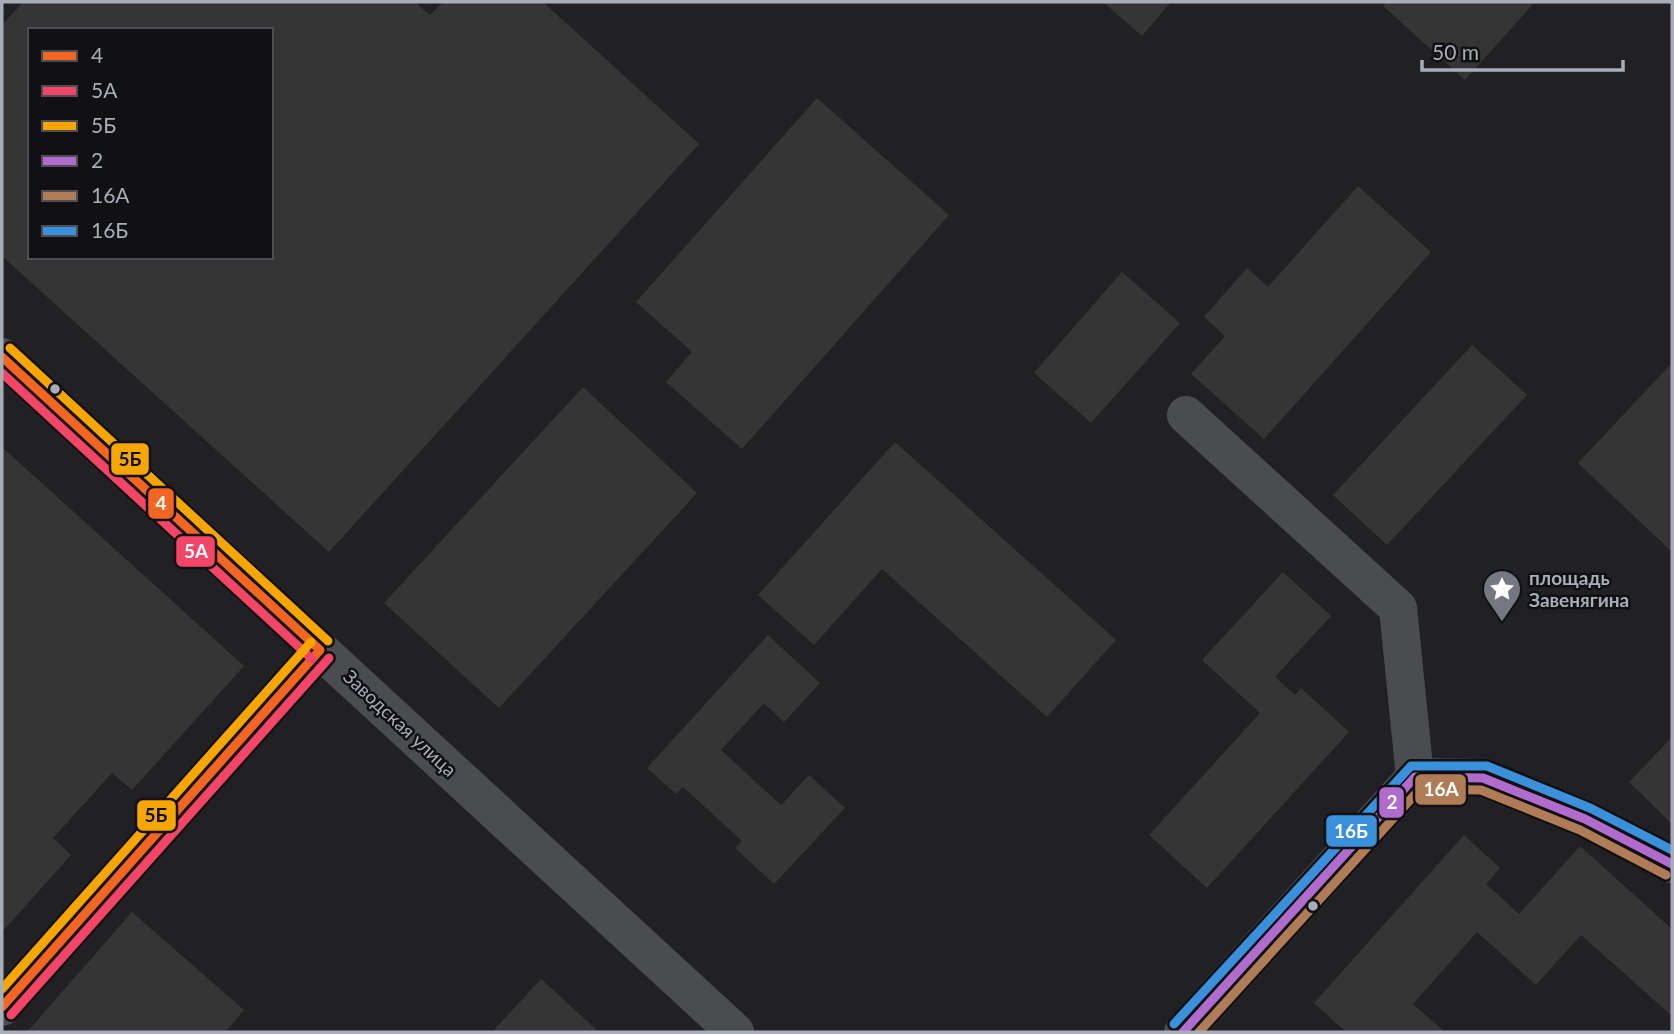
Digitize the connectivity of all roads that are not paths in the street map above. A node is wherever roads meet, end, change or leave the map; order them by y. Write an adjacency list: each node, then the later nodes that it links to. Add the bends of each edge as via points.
1 (2, 357): 3 (street, Заводская улица)
2 (1186, 415): 4 (street, via 1398,608)
3 (320, 650): 6 (street); 7 (street, Заводская улица)
4 (1415, 777): 5 (street, via 1483,778 1585,818); 8 (street)
5 (1672, 864)
6 (2, 1007)
7 (736, 1032)
8 (1184, 1032)

